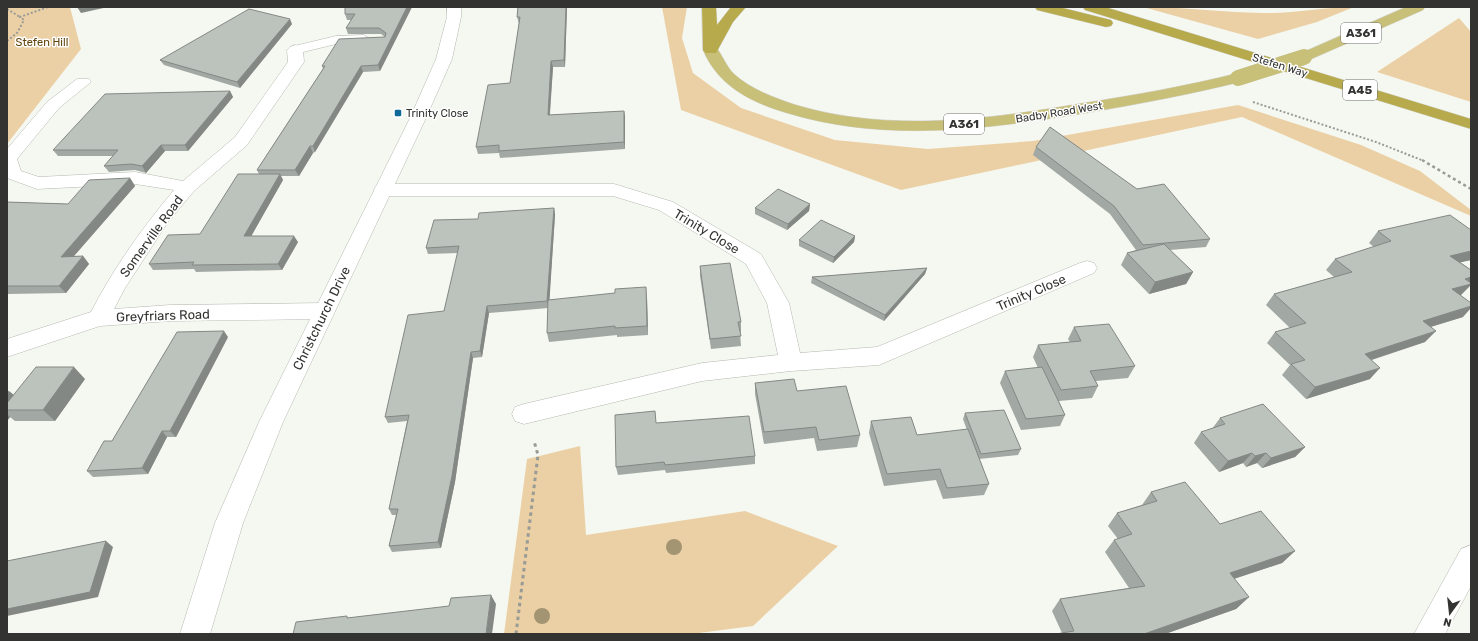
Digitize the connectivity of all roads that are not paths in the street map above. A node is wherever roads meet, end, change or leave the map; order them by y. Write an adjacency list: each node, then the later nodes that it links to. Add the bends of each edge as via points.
1 (454, 7): 14 (street, Christchurch Drive, via 444,59)
2 (709, 7): 9 (highway)
3 (739, 7): 9 (highway, via 727,20)
4 (1042, 7): 10 (highway, via 1155,36)
5 (1090, 7): 10 (highway, Stefen Way / A45)
6 (1418, 7): 9 (main road, Badby Road West / A361, bridge, via 1304,57 1206,86 1048,115 931,126 861,124 794,110 744,89 726,77 715,63)
7 (374, 39): 8 (lane, via 336,40)
8 (295, 50): 13 (street, Somerville Road, via 296,62 241,141)
9 (711, 50)
10 (1250, 56): 12 (highway, Stefen Way / A45)
11 (83, 82): 13 (street, via 53,105 8,159 13,174 37,183 135,178)
12 (1471, 124)
13 (187, 187): 17 (street, Somerville Road, via 161,218 115,286)
14 (383, 190): 16 (street, Christchurch Drive); 19 (street, Trinity Close, via 614,190 666,206 754,259 778,303)
15 (1087, 268): 19 (street, Trinity Close, via 879,356)
16 (324, 310): 17 (street, Greyfriars Road, via 170,313); 22 (street, Christchurch Drive, via 271,422 229,523)
17 (99, 318): 18 (street, Greyfriars Road)
18 (7, 348)
19 (791, 362): 20 (street, Trinity Close, via 702,372)
20 (524, 414)
21 (1471, 558): 23 (street)
22 (195, 634)
23 (1429, 634)

